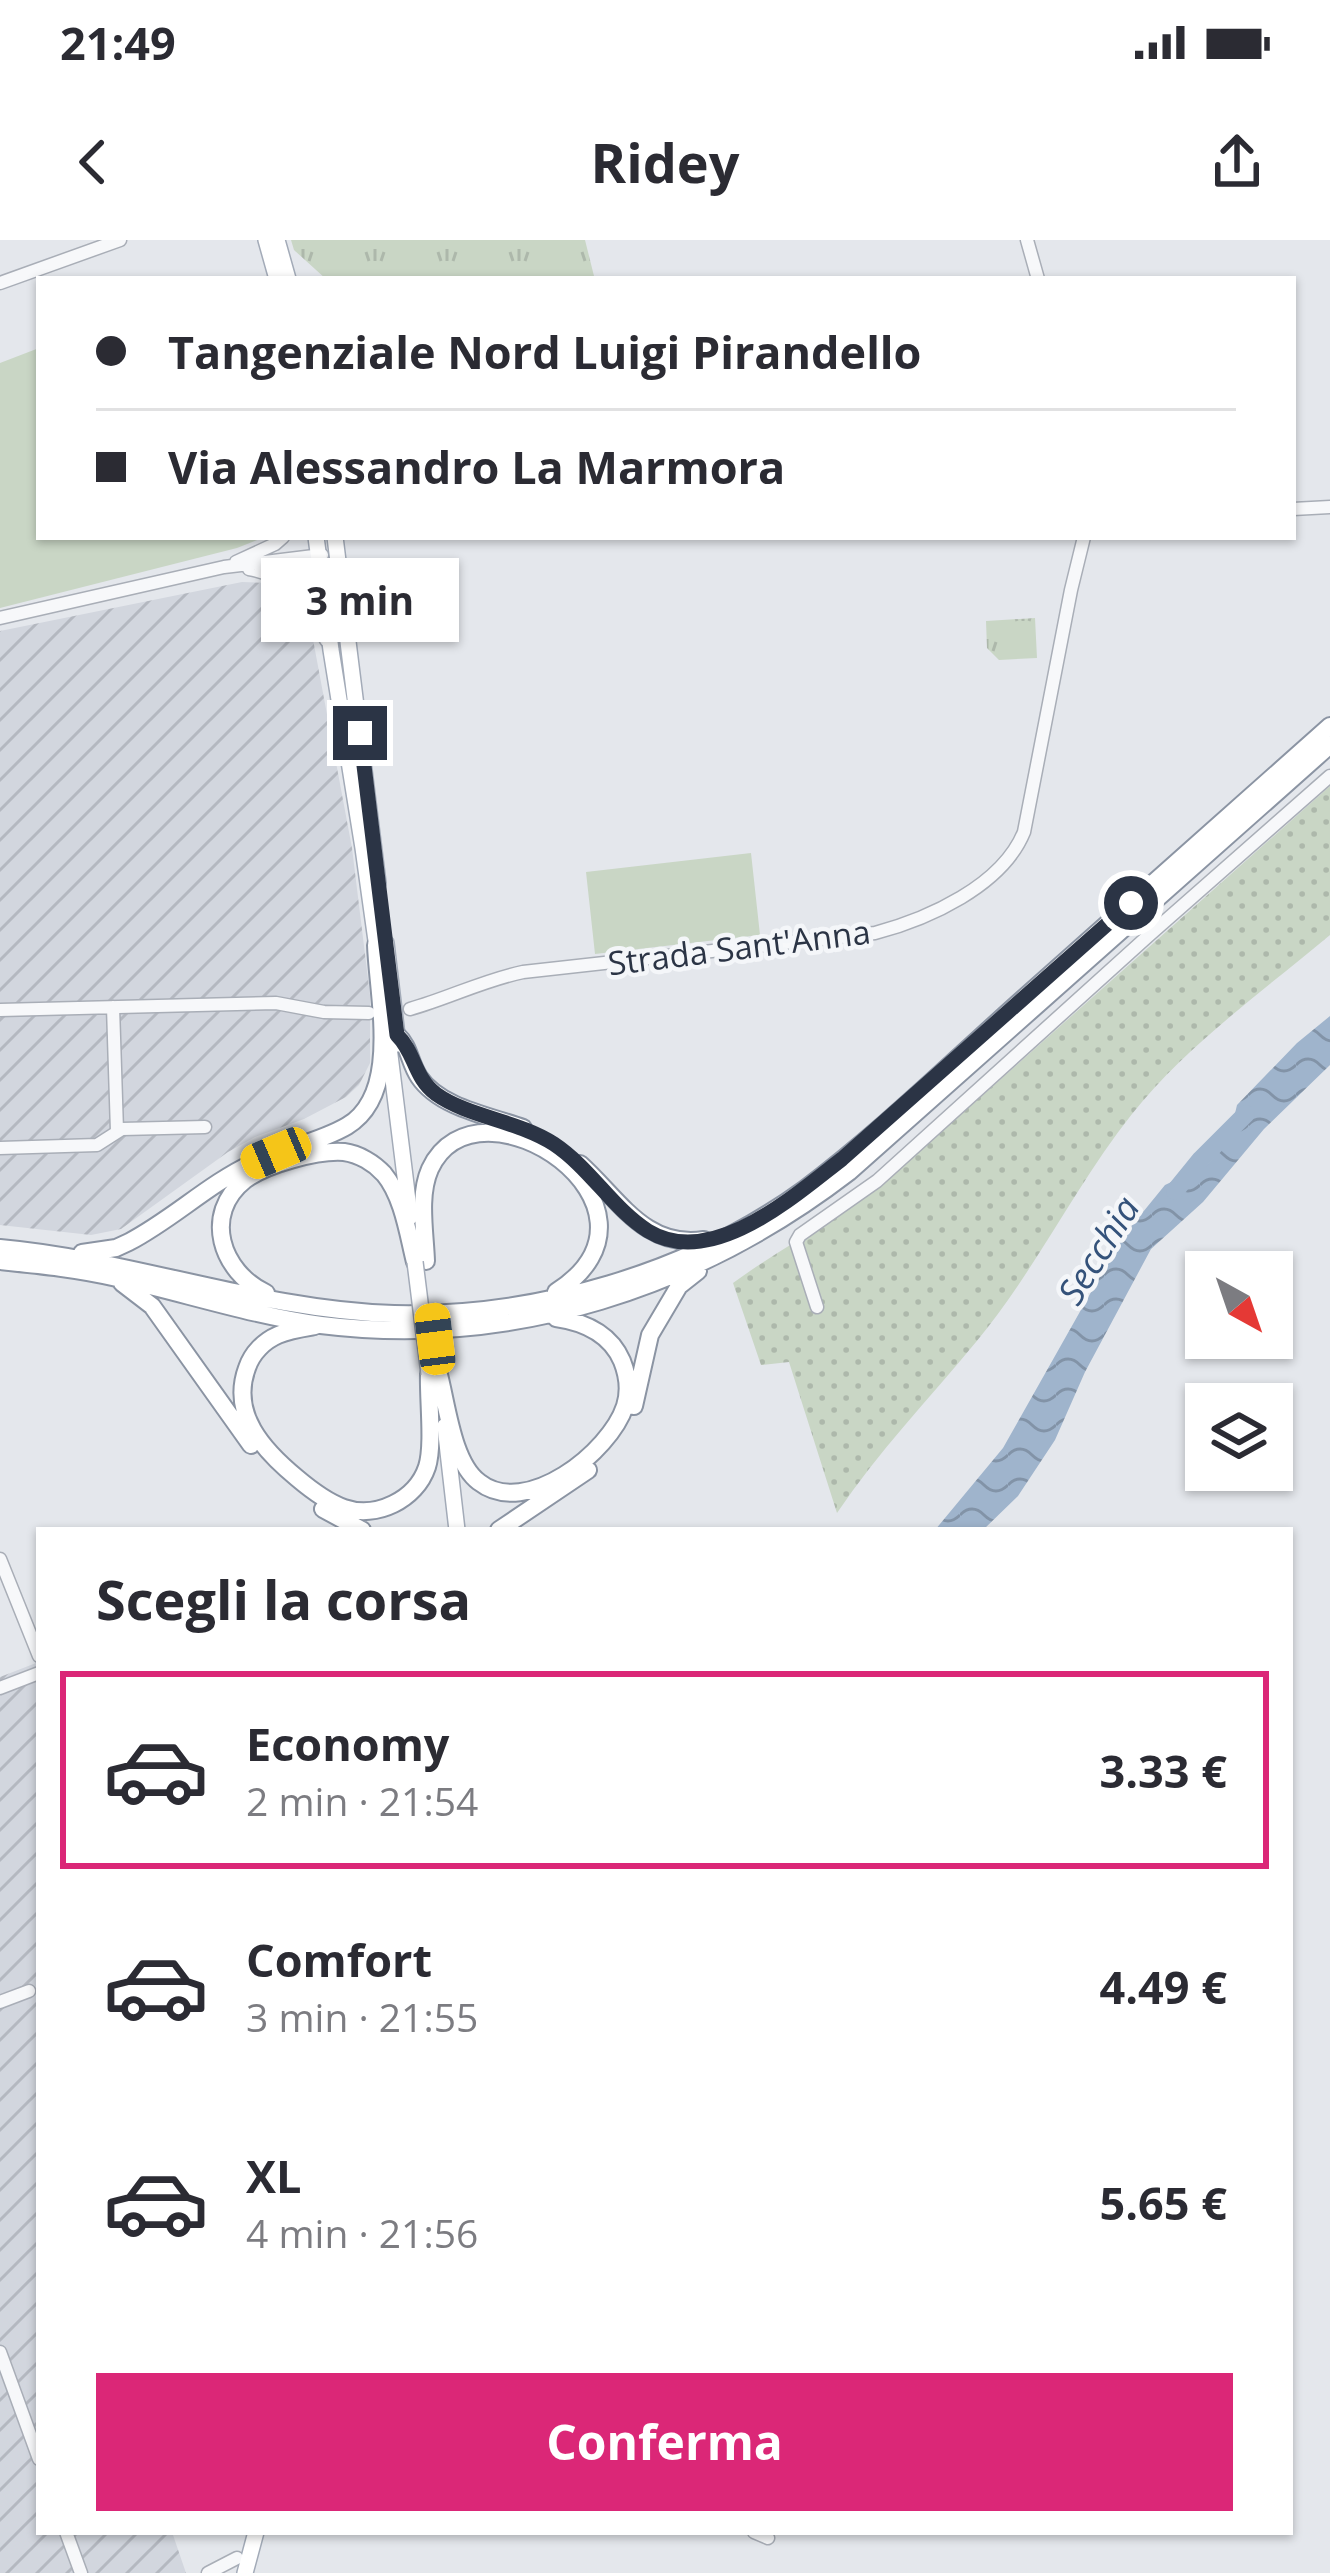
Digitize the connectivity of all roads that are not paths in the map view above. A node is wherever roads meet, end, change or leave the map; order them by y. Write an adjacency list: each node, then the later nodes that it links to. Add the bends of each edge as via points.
1 (120, 240): 8 (street)
2 (266, 240): 5 (main road)
3 (277, 240): 6 (main road)
4 (1028, 240): 7 (street)
5 (276, 276)
6 (287, 276)
7 (1037, 276)
8 (0, 283)
9 (1330, 507): 10 (street)
10 (1296, 509)
11 (280, 540): 16 (street)
12 (316, 540): 15 (main road)
13 (1083, 540): 24 (street, Strada Sant'Anna, via 1024,832 992,875 924,917 875,933 523,972)
14 (336, 545): 15 (street); 27 (main road)
15 (319, 556): 16 (street); 18 (main road)
16 (224, 567): 17 (street); 18 (street, via 255,569 293,586)
17 (0, 618)
18 (331, 650): 22 (main road)
19 (1330, 726): 31 (highway, via 842,1159)
20 (1330, 745): 31 (highway, via 849,1172 788,1217)
21 (1330, 776): 38 (street, via 877,1181 800,1235)
22 (376, 946): 33 (highway, via 383,1067 359,1118 230,1175 129,1243); 35 (main road)
23 (113, 1007): 25 (street); 26 (street, via 276,1003); 29 (street)
24 (410, 1009)
25 (0, 1010)
26 (369, 1013)
27 (397, 1035): 31 (highway, via 436,1094 550,1142 647,1230 670,1240); 35 (main road)
28 (205, 1127): 29 (street)
29 (117, 1131): 30 (street, via 97,1145)
30 (0, 1148)
31 (728, 1243): 39 (highway, via 642,1287); 45 (highway, via 679,1286 650,1335 636,1401 618,1439 571,1484)
32 (0, 1248): 33 (highway)
33 (65, 1255): 37 (highway)
34 (0, 1261): 36 (highway)
35 (421, 1262): 37 (highway, via 395,1192 366,1159 319,1153 283,1163 233,1191 220,1228 232,1266); 39 (highway, via 431,1167 459,1138 507,1133 563,1164 598,1208 601,1228 588,1266); 41 (main road, bridge)
36 (111, 1276): 40 (highway); 42 (highway, via 152,1306 281,1479)
37 (283, 1301): 39 (highway, via 398,1314)
38 (817, 1307)
39 (544, 1308): 40 (highway, via 496,1325); 41 (highway, via 606,1337 628,1387 615,1426 553,1482 509,1494 479,1482 457,1454)
40 (319, 1324): 41 (highway, via 262,1345 241,1396 249,1425 271,1454 344,1508 392,1505 418,1484 429,1454)
41 (434, 1372): 43 (main road); 44 (main road)
42 (356, 1527)
43 (447, 1527)
44 (457, 1527)
45 (505, 1527)
46 (0, 1559): 47 (street)
47 (36, 1649)
48 (36, 1674): 49 (street)
49 (0, 1688)
50 (29, 1991): 51 (street)
51 (0, 2002)
52 (0, 2352): 53 (street)
53 (36, 2451)
54 (67, 2535): 59 (street)
55 (255, 2535): 58 (main road)
56 (762, 2535): 57 (street)
57 (768, 2537)
58 (241, 2566): 60 (street)
59 (80, 2573)
60 (208, 2573)

